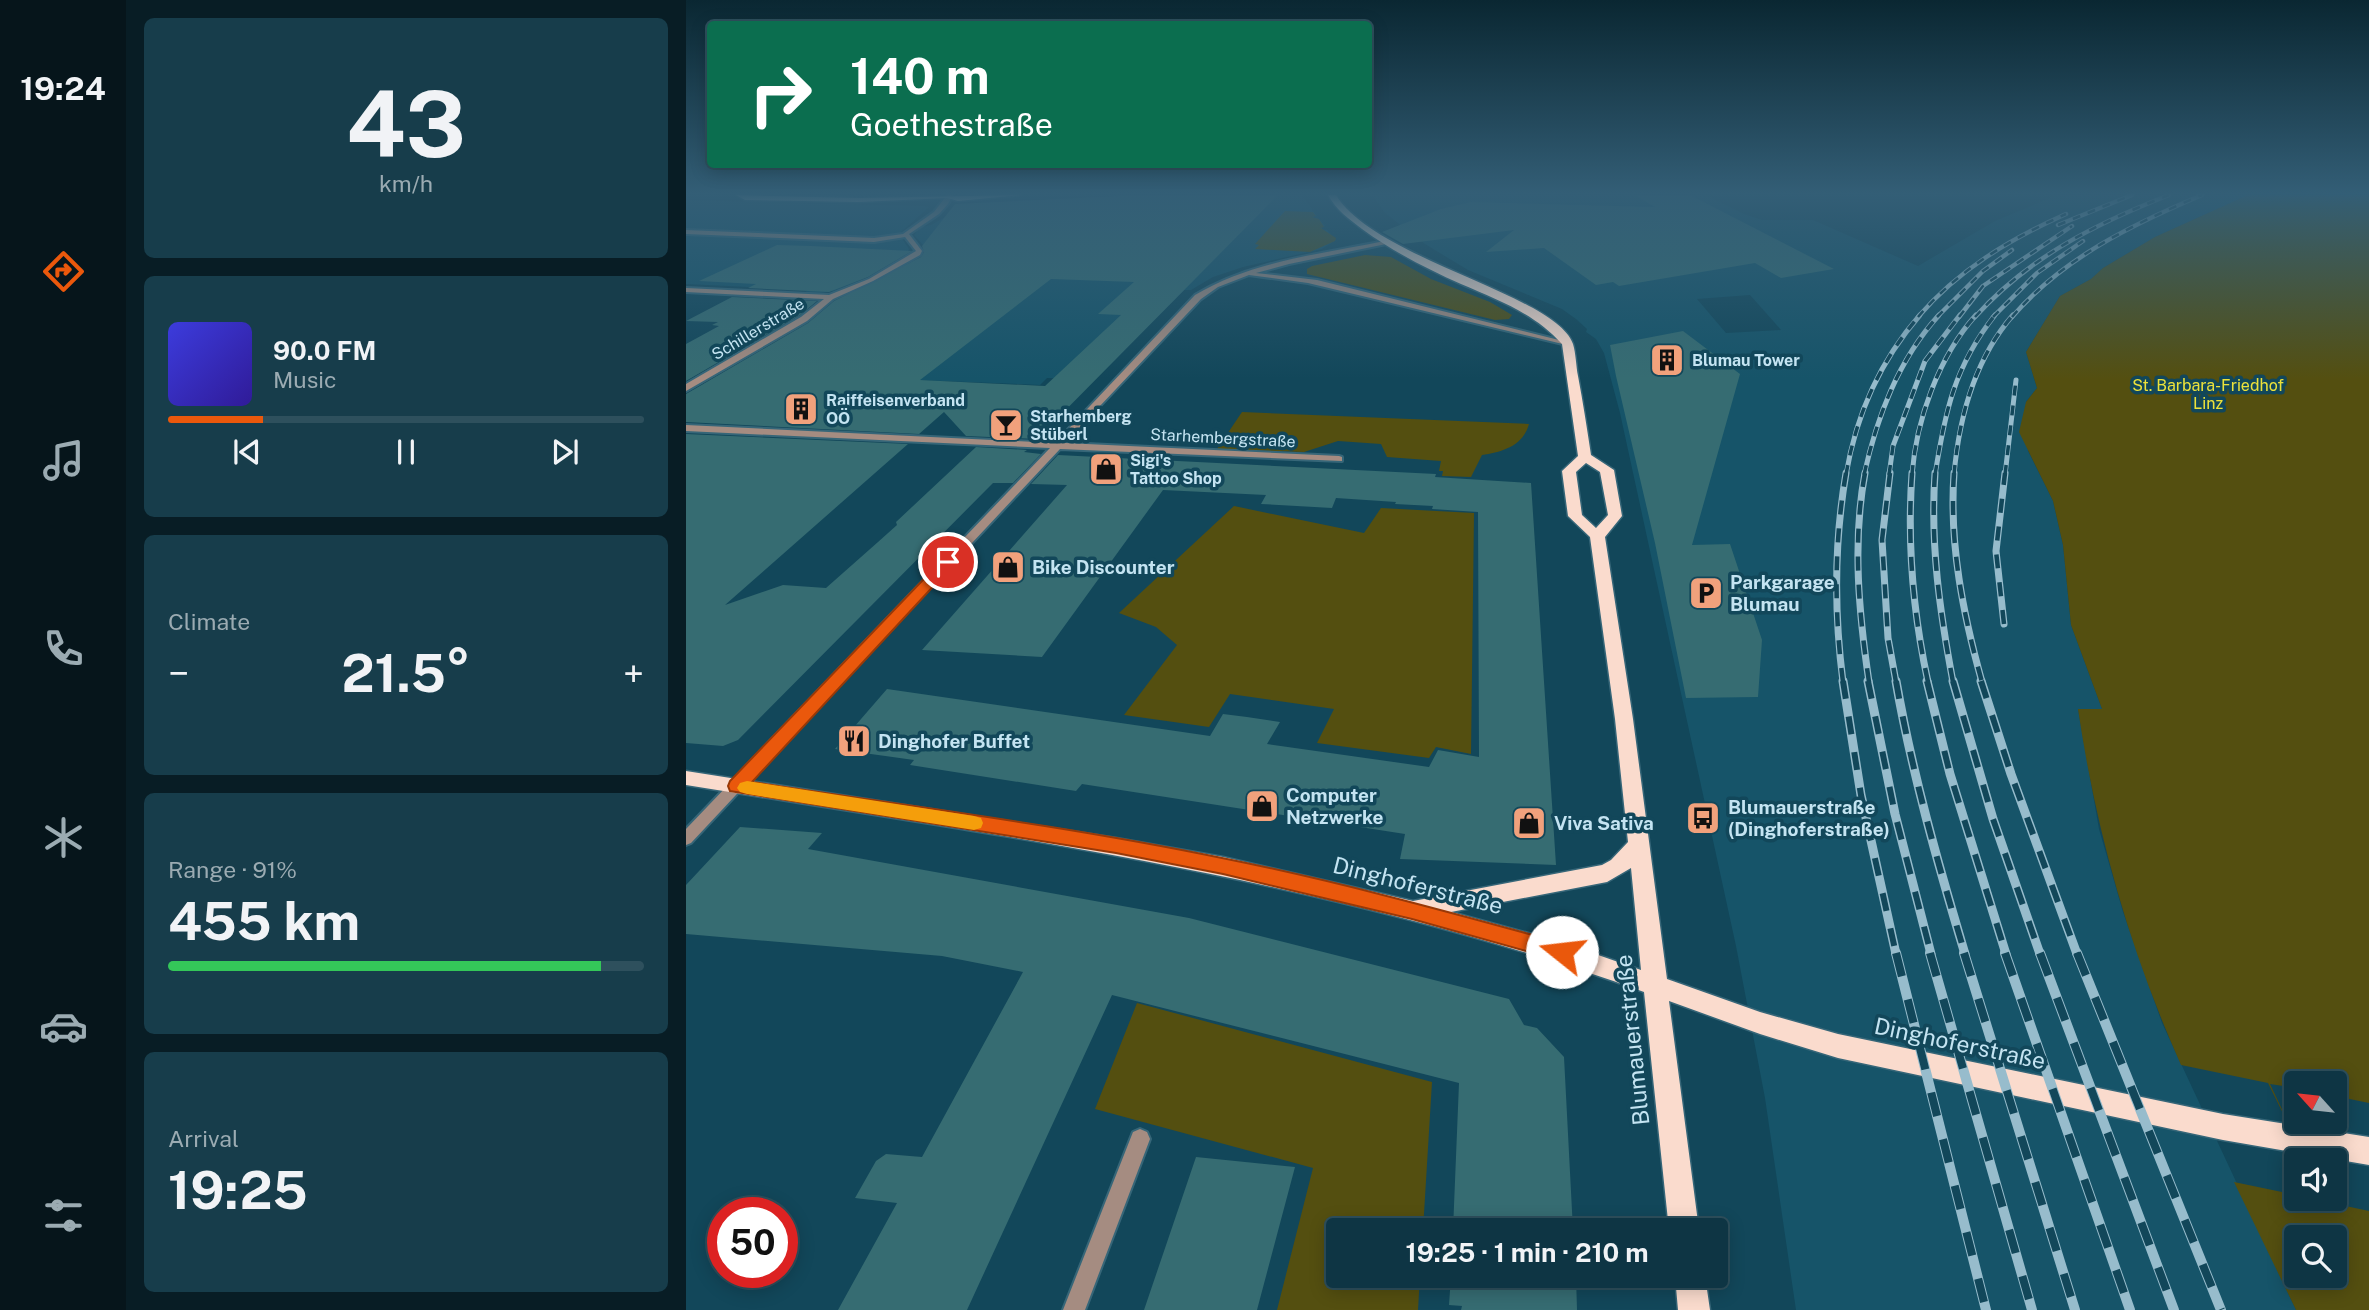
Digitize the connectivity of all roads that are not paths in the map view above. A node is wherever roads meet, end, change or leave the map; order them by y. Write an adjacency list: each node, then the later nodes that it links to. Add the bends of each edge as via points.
1 (914, 256): 8 (street, Schillerstraße)
2 (1342, 256): 4 (street)
3 (1414, 256): 9 (main road, via 1531,311)
4 (1296, 270): 5 (street); 6 (street); 9 (street)
5 (1248, 273): 6 (street); 12 (street, via 1198,297)
6 (1279, 279)
7 (686, 290): 8 (street)
8 (830, 297): 10 (street, Schillerstraße, via 804,319)
9 (1567, 343): 13 (main road)
10 (686, 388)
11 (686, 428): 12 (street, Starhembergstraße)
12 (1058, 445): 14 (street, Starhembergstraße); 17 (street)
13 (1586, 457): 15 (main road, via 1606,471 1615,516); 15 (main road, via 1569,471 1574,516)
14 (1339, 459)
15 (1597, 536): 19 (main road, Blumauerstraße)
16 (686, 778): 17 (main road, Dinghoferstraße)
17 (737, 786): 18 (street); 20 (main road, Dinghoferstraße, via 1129,848)
18 (686, 839)
19 (1639, 844): 20 (main road, via 1607,873); 21 (main road, Blumauerstraße)
20 (1412, 910): 21 (main road, Dinghoferstraße, via 1562,952)
21 (1654, 984): 23 (main road, Dinghoferstraße, via 1838,1046 2223,1127); 24 (main road, Blumauerstraße)
22 (1140, 1139): 26 (street)
23 (2369, 1151)
24 (1683, 1218)
25 (1691, 1288): 27 (main road)
26 (1074, 1310)
27 (1694, 1310)

